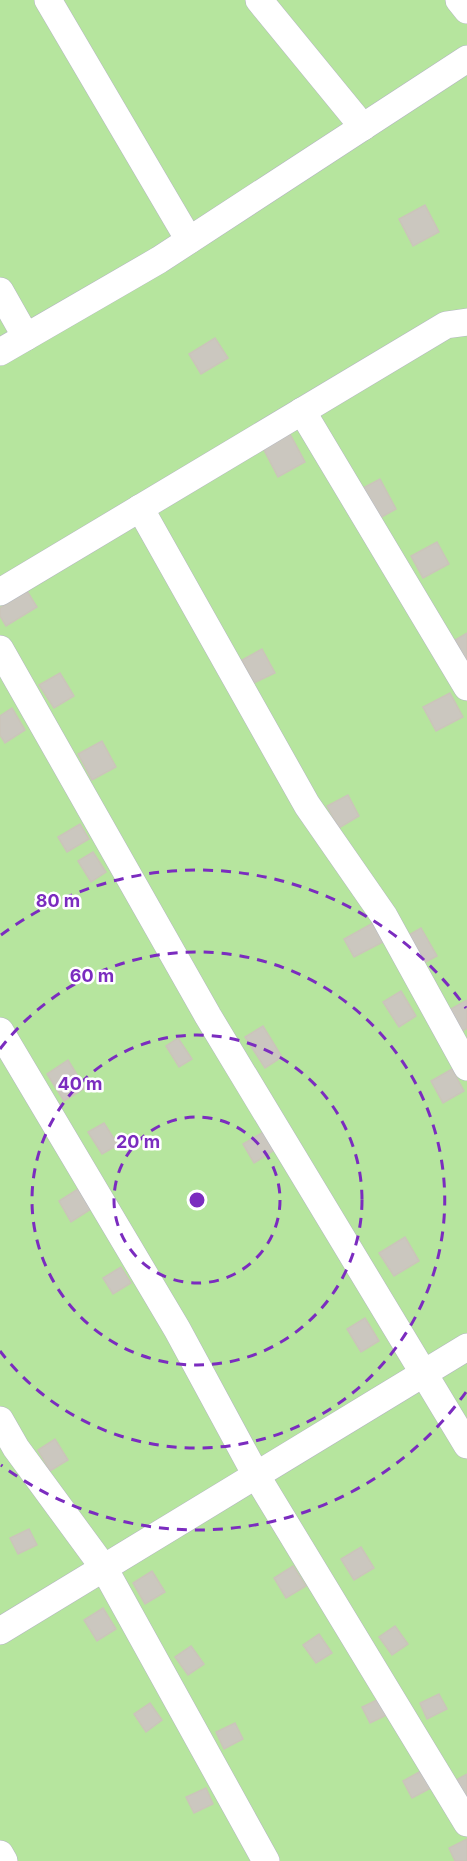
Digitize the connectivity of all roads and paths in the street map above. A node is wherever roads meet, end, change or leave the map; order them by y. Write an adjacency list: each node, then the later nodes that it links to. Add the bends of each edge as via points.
1 (48, 0): 7 (street)
2 (259, 0): 6 (street)
3 (459, 0): 4 (street)
4 (467, 10)
5 (467, 59): 6 (street)
6 (363, 127): 7 (street)
7 (189, 240): 10 (street)
8 (0, 291): 10 (street)
9 (467, 322): 12 (street, via 446,325)
10 (26, 337): 11 (street)
11 (0, 352)
12 (302, 411): 13 (street); 16 (street)
13 (140, 508): 14 (street); 18 (street, via 307,805 384,916)
14 (0, 592)
15 (0, 649): 20 (street, via 208,1016)
16 (467, 687)
17 (0, 1030): 23 (street, via 177,1329)
18 (467, 1067)
19 (467, 1347): 20 (street)
20 (424, 1373): 22 (street); 23 (street)
21 (0, 1420): 24 (street, via 16,1448)
22 (467, 1445)
23 (256, 1475): 24 (street); 26 (street)
24 (104, 1568): 25 (street); 29 (street)
25 (0, 1631)
26 (467, 1823)
27 (0, 1854): 28 (street)
28 (4, 1861)
29 (266, 1861)

